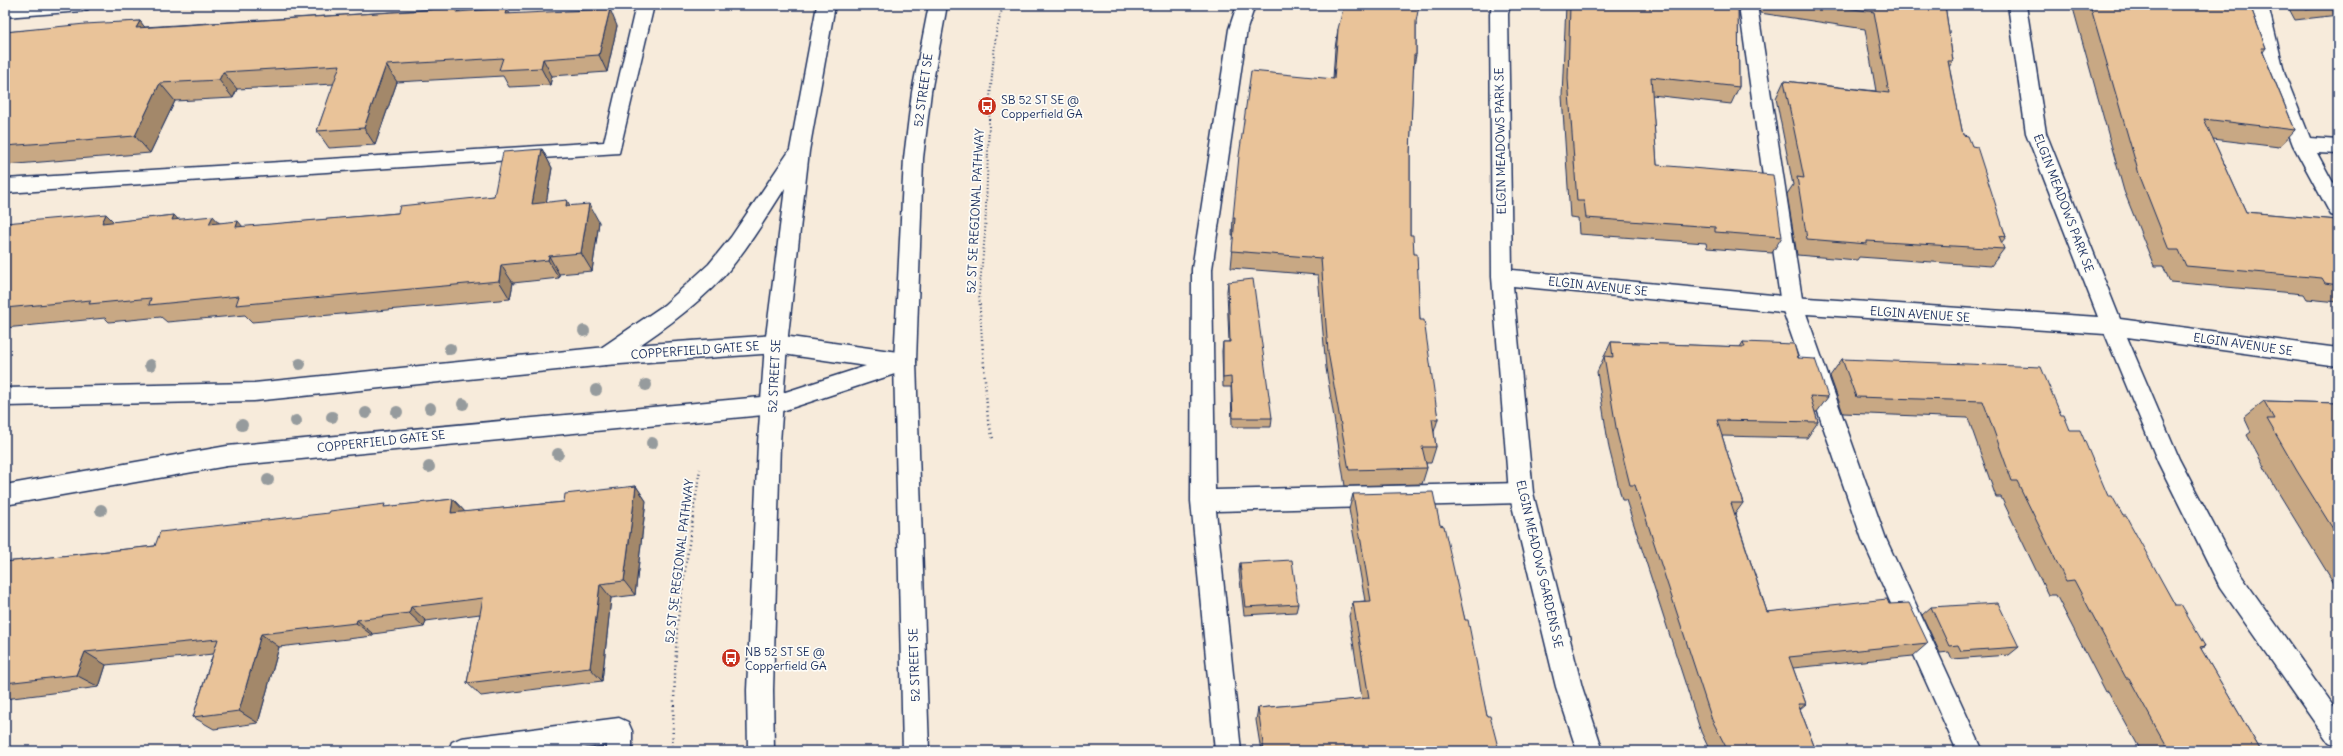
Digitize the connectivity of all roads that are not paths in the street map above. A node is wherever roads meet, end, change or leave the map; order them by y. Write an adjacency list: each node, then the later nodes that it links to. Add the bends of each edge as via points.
1 (82, 5): 10 (street)
2 (645, 5): 14 (street, via 612,148)
3 (826, 5): 13 (street, 52 STREET SE)
4 (938, 5): 22 (street, 52 STREET SE, via 923,76 912,179 910,299)
5 (1246, 5): 27 (street, via 1238,29 1202,269)
6 (1501, 5): 16 (street, ELGIN MEADOWS PARK SE, via 1499,14)
7 (1748, 5): 17 (street)
8 (2017, 5): 18 (street, ELGIN MEADOWS PARK SE, via 2036,133)
9 (2259, 5): 11 (street, via 2276,75)
10 (5, 11)
11 (2303, 144): 12 (street); 15 (street)
12 (2338, 147)
13 (799, 151): 19 (street, 52 STREET SE); 20 (street, via 728,256 691,295)
14 (5, 186)
15 (2338, 210)
16 (1502, 277): 17 (street, ELGIN AVENUE SE); 25 (street, ELGIN MEADOWS GARDENS SE)
17 (1792, 306): 18 (street, ELGIN AVENUE SE); 35 (street, via 1874,539)
18 (2112, 326): 21 (street, ELGIN AVENUE SE); 28 (street, via 2169,462 2229,579)
19 (776, 344): 20 (street, COPPERFIELD GATE SE); 22 (street, COPPERFIELD GATE SE); 24 (street, 52 STREET SE)
20 (606, 356): 23 (street, COPPERFIELD GATE SE, via 254,392)
21 (2338, 357)
22 (905, 362): 24 (street, COPPERFIELD GATE SE); 32 (street, 52 STREET SE)
23 (5, 397)
24 (773, 405): 26 (street, COPPERFIELD GATE SE, via 227,456); 31 (street, 52 STREET SE, via 769,443 760,690)
25 (1521, 493): 27 (street); 34 (street, ELGIN MEADOWS GARDENS SE, via 1569,687)
26 (5, 495)
27 (1203, 501): 33 (street)
28 (2338, 734)
29 (461, 751): 30 (street, via 620,731)
30 (619, 751)
31 (761, 751)
32 (916, 751)
33 (1228, 751)
34 (1590, 751)
35 (1970, 751)

